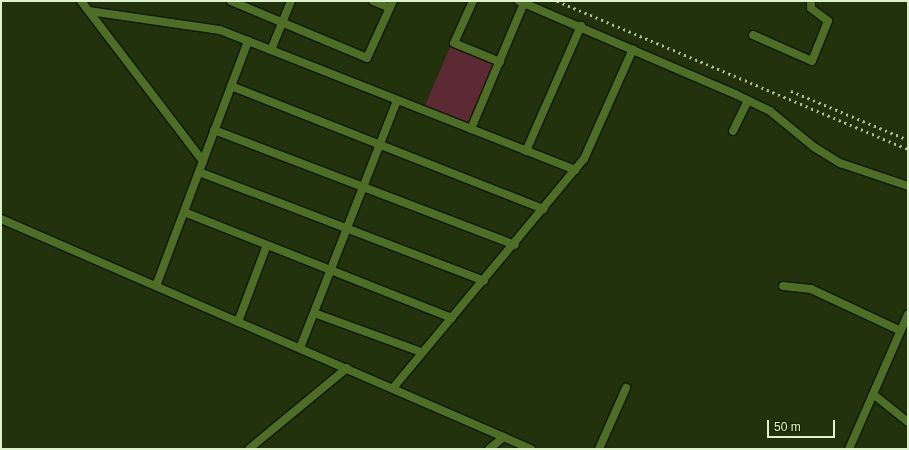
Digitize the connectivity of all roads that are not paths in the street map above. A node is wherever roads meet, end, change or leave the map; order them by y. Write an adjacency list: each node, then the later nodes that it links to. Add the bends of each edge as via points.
1 (81, 1): 9 (street)
2 (231, 1): 10 (street)
3 (291, 1): 10 (street)
4 (373, 1): 8 (street)
5 (472, 1): 16 (street, via 454,43)
6 (811, 1): 12 (street, via 811,8 828,21 812,61)
7 (522, 2): 11 (street); 16 (street)
8 (391, 4): 10 (street, via 367,58)
9 (89, 11): 13 (street, via 209,28); 25 (street)
10 (282, 24): 15 (street)
11 (581, 26): 14 (street); 24 (street)
12 (753, 35)
13 (248, 41): 15 (street); 17 (street)
14 (633, 49): 19 (street); 26 (street, via 598,134)
15 (271, 50): 18 (street)
16 (500, 62): 20 (street)
17 (231, 86): 21 (street); 23 (street)
18 (397, 100): 20 (street); 23 (street)
19 (748, 100): 22 (street); 28 (street, via 770,111 814,147 840,163)
20 (471, 129): 24 (street)
21 (214, 130): 25 (street); 29 (street)
22 (733, 132)
23 (380, 144): 29 (street); 30 (street)
24 (526, 151): 26 (street)
25 (203, 161): 27 (street)
26 (575, 170): 30 (street)
27 (199, 172): 31 (street); 33 (street)
28 (908, 186)
29 (363, 187): 33 (street); 35 (street)
30 (544, 209): 35 (street)
31 (184, 212): 34 (street); 38 (street)
32 (1, 219): 38 (street)
33 (347, 228): 36 (street); 37 (street)
34 (267, 245): 36 (street); 43 (street)
35 (515, 245): 37 (street)
36 (330, 271): 40 (street); 42 (street)
37 (484, 281): 42 (street)
38 (156, 286): 43 (street)
39 (783, 286): 44 (street, via 811,289)
40 (314, 313): 45 (street); 46 (street)
41 (908, 314): 44 (street)
42 (452, 318): 46 (street)
43 (238, 322): 45 (street)
44 (901, 330): 50 (street)
45 (300, 348): 47 (street)
46 (421, 352): 48 (street)
47 (347, 368): 48 (street); 53 (street)
48 (394, 388): 52 (street)
49 (626, 388): 56 (street)
50 (873, 394): 51 (street); 57 (street)
51 (908, 422)
52 (504, 437): 54 (street); 55 (street)
53 (249, 449)
54 (489, 449)
55 (532, 449)
56 (599, 449)
57 (849, 449)

